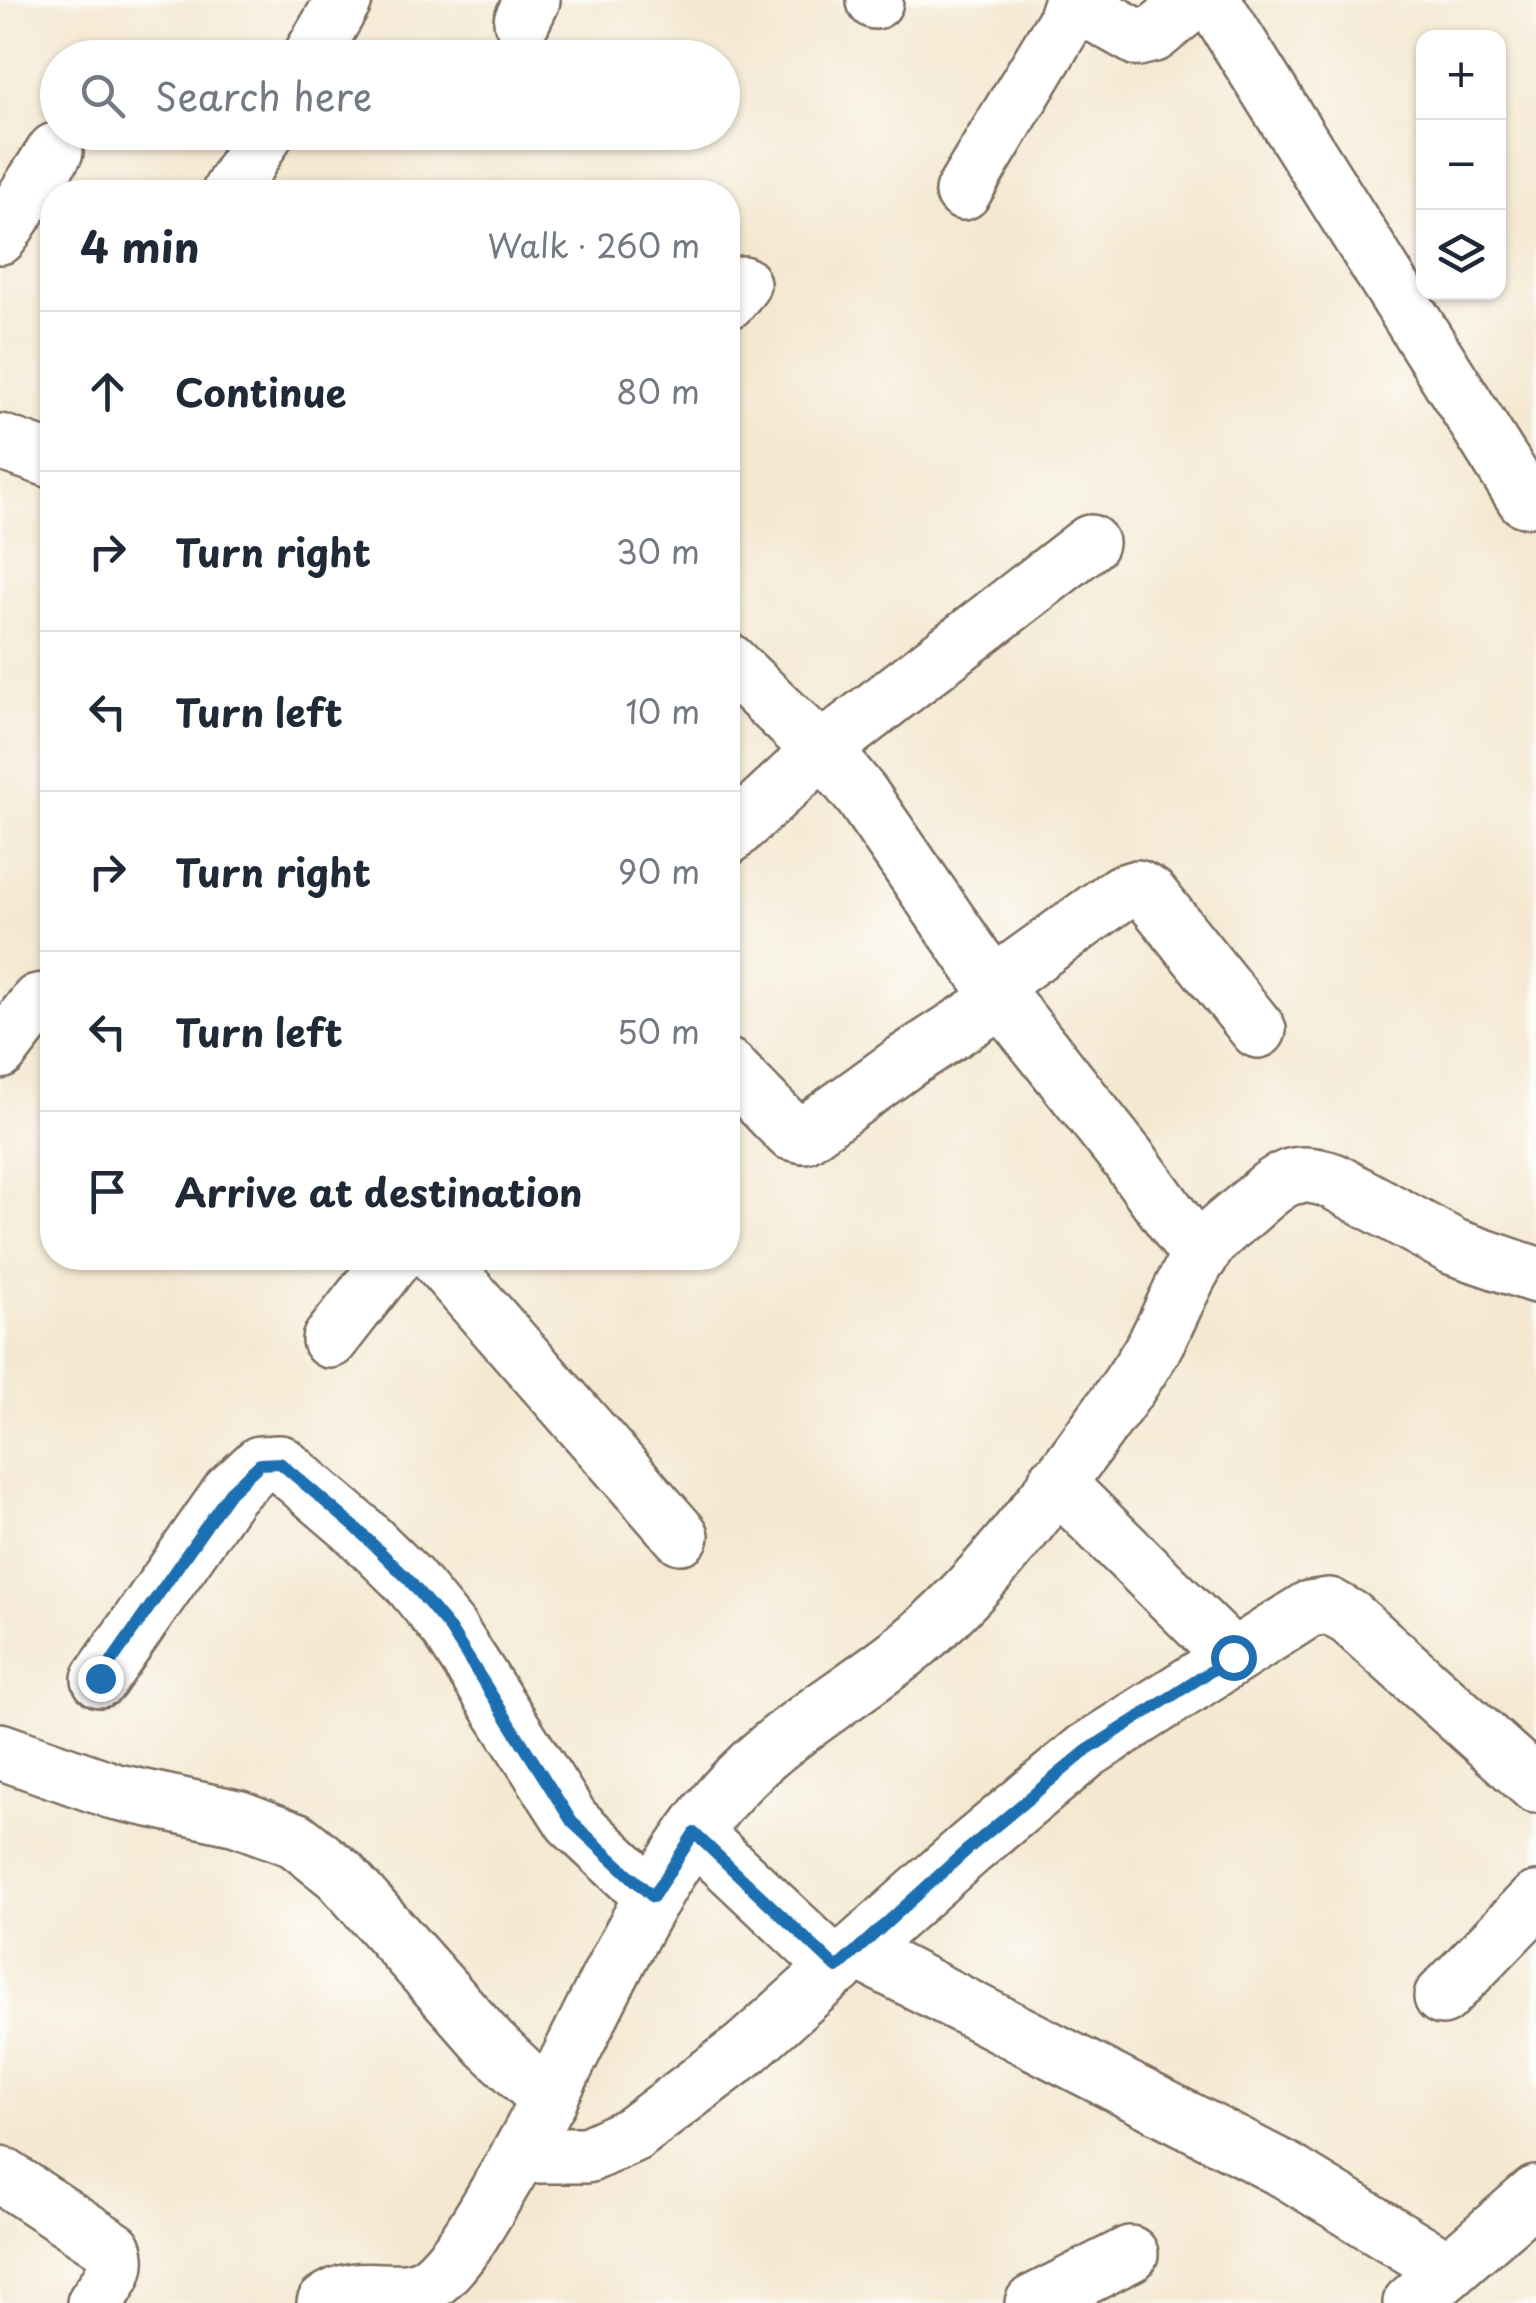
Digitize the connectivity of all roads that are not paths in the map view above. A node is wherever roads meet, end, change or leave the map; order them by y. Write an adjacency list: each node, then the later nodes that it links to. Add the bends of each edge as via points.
1 (344, 0): 5 (street)
2 (1072, 0): 3 (street, via 1146,38); 9 (street)
3 (1194, 0)
4 (1212, 0): 13 (street)
5 (321, 40)
6 (255, 150): 8 (street)
7 (55, 151): 10 (street)
8 (237, 180)
9 (963, 192)
10 (0, 236)
11 (0, 442): 12 (street)
12 (40, 456)
13 (1525, 500)
14 (1090, 543): 16 (street)
15 (740, 672): 16 (street)
16 (822, 750): 17 (street); 18 (street, via 862,796)
17 (740, 826)
18 (998, 992): 20 (street, via 1121,892 1137,888); 22 (street, via 804,1135 791,1132); 23 (street)
19 (40, 1002): 21 (street)
20 (1258, 1030)
21 (0, 1051)
22 (740, 1079)
23 (1200, 1257): 26 (street, via 1278,1182 1314,1174 1454,1246); 28 (street, via 1133,1382)
24 (367, 1270): 27 (street)
25 (448, 1270): 29 (street)
26 (1536, 1276)
27 (330, 1340)
28 (1056, 1482): 30 (street); 34 (street, via 955,1603 909,1647 743,1771)
29 (682, 1536)
30 (1233, 1657): 33 (street, via 1309,1608 1337,1608); 37 (street, via 1086,1751)
31 (100, 1678): 35 (street, via 230,1492 260,1464 280,1463 408,1579 450,1629 572,1822)
32 (0, 1751): 39 (street, via 113,1791 237,1818 296,1840 340,1876)
33 (1536, 1785)
34 (694, 1833): 35 (street); 37 (street)
35 (653, 1897): 39 (street)
36 (1536, 1900): 38 (street)
37 (847, 1959): 40 (street, via 744,2050 632,2134 586,2155); 44 (street, via 1287,2171)
38 (1442, 1998)
39 (549, 2100): 40 (street)
40 (520, 2155): 46 (street, via 430,2282 398,2294 340,2292)
41 (0, 2174): 45 (street, via 114,2248 117,2263)
42 (1536, 2194): 44 (street)
43 (1130, 2254): 47 (street)
44 (1430, 2287)
45 (96, 2303)
46 (325, 2303)
47 (1033, 2303)

